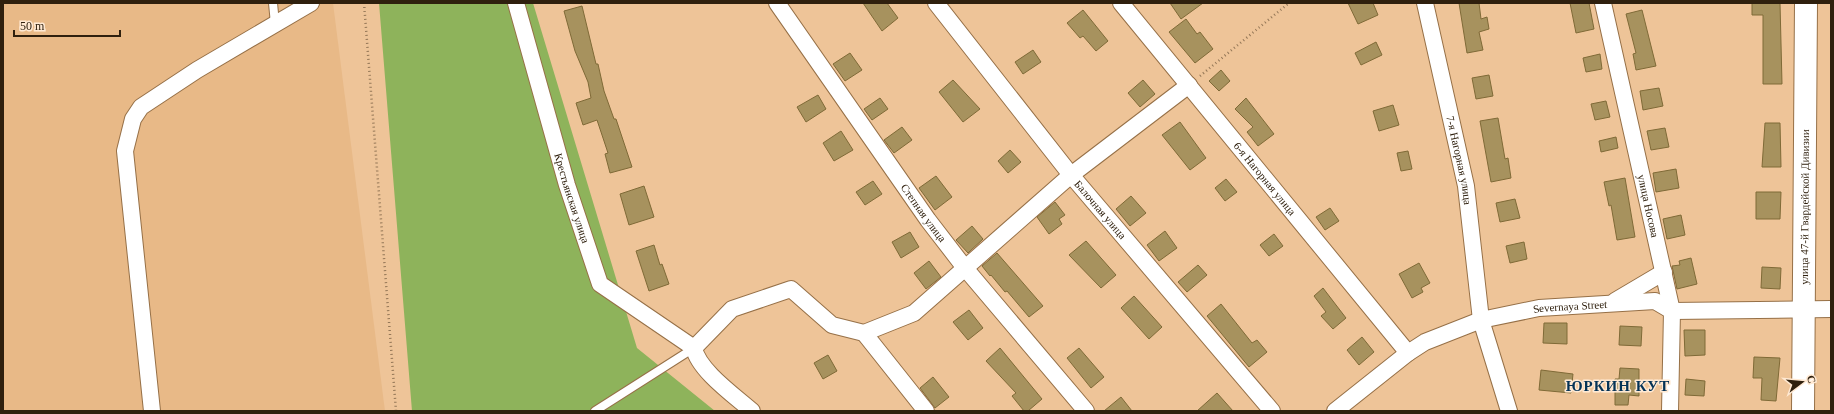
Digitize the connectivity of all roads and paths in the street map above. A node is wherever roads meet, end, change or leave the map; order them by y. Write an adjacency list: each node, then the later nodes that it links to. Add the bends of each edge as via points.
1 (273, 3): 12 (lane)
2 (311, 3): 12 (street)
3 (364, 3): 26 (path)
4 (516, 3): 23 (street, Крестьянская улица, via 567,185 600,284)
5 (777, 3): 15 (street, Степная улица, via 928,220)
6 (936, 3): 14 (street, Балочная улица)
7 (1121, 3): 13 (street, 6-я Нагорная улица)
8 (1289, 3): 13 (path)
9 (1425, 3): 21 (street, 7-я Нагорная улица, via 1466,186)
10 (1603, 3): 16 (street, улица Носова)
11 (1806, 3): 18 (main road, улица 47-й Гвардейской Дивизии)
12 (275, 24): 25 (street, via 141,107 133,119 125,150)
13 (1189, 85): 14 (street); 24 (street, 6-я Нагорная улица)
14 (1071, 175): 15 (street); 31 (street, Балочная улица)
15 (965, 268): 22 (street, via 914,313); 30 (street, Степная улица)
16 (1664, 272): 17 (street); 20 (street, улица Носова)
17 (1612, 303): 20 (street, Severnaya Street, via 1655,301); 21 (street, Severnaya Street, via 1539,308)
18 (1802, 308): 19 (street); 20 (street); 35 (main road, улица 47-й Гвардейской Дивизии)
19 (1831, 309)
20 (1672, 311): 34 (street, улица Носова)
21 (1481, 320): 24 (street, Severnaya Street, via 1425,342); 33 (street)
22 (864, 333): 23 (street, via 832,325 791,288 732,309); 29 (street)
23 (694, 348): 27 (lane); 28 (street, via 695,355 713,377)
24 (1408, 353): 32 (street, Severnaya Street)
25 (152, 411)
26 (396, 411)
27 (595, 411)
28 (752, 411)
29 (926, 411)
30 (1086, 411)
31 (1272, 411)
32 (1335, 411)
33 (1509, 411)
34 (1670, 411)
35 (1803, 411)

